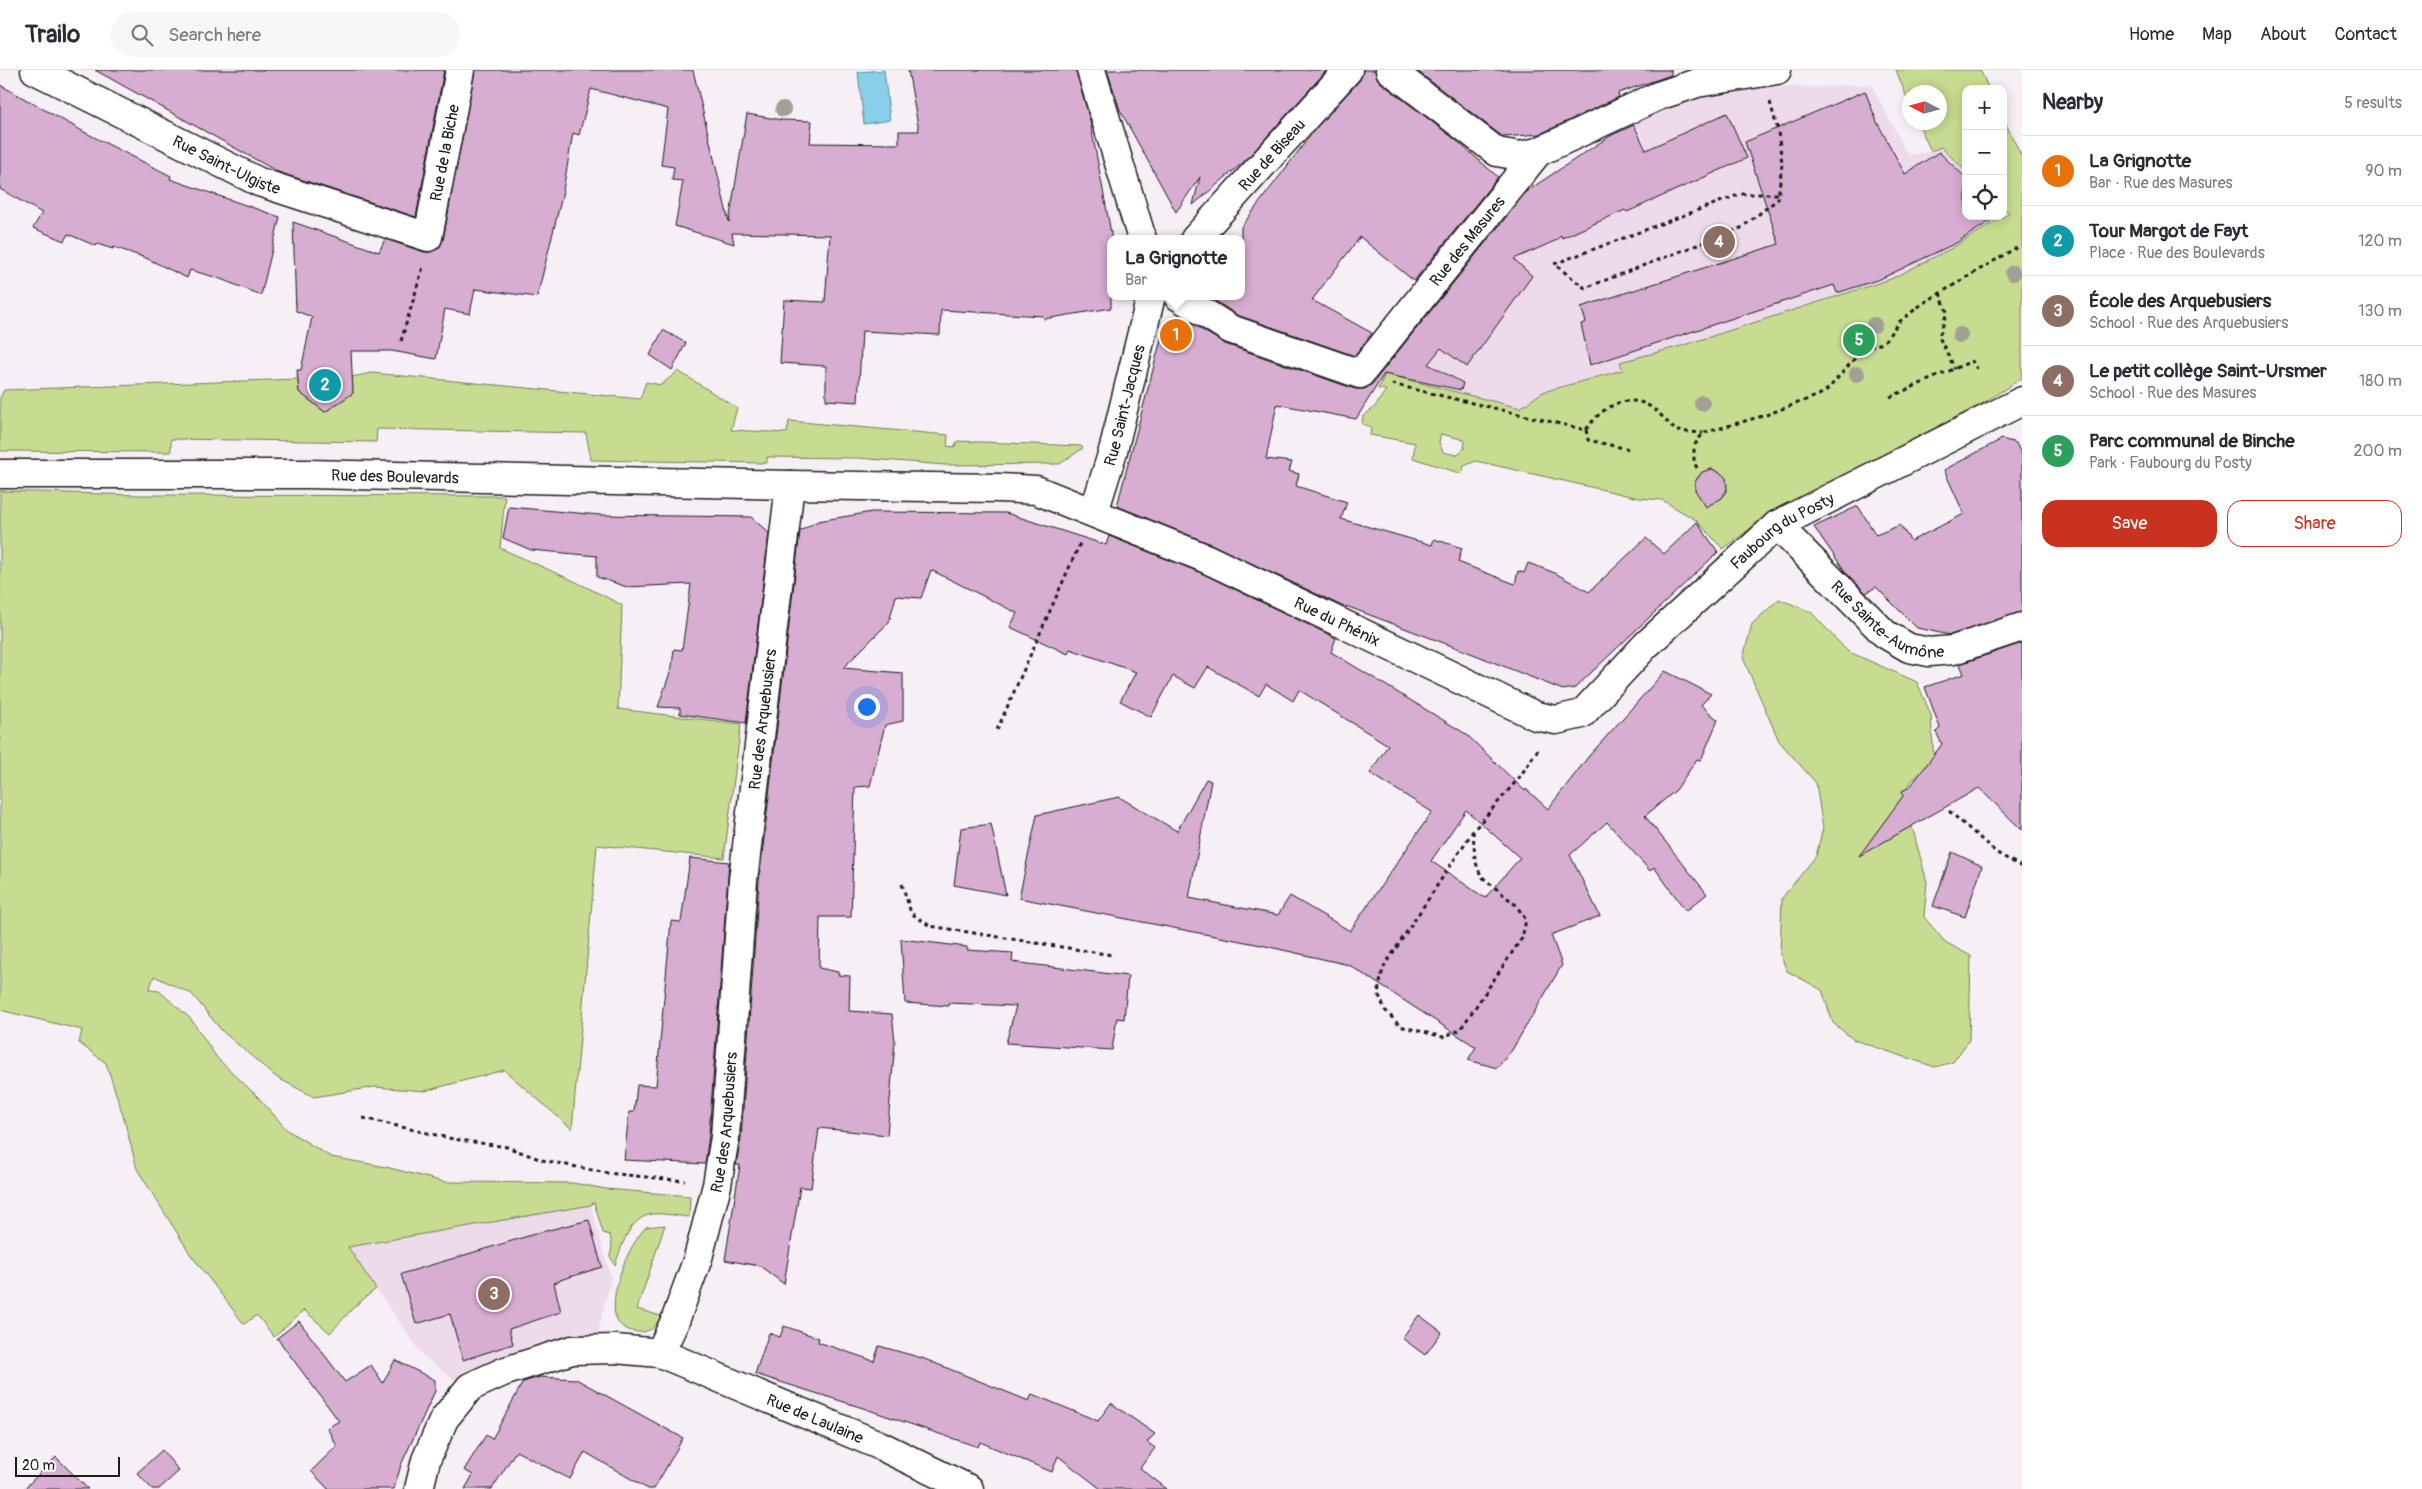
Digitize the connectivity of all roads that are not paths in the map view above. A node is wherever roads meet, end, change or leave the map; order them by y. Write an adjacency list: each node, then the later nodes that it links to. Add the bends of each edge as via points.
1 (35, 70): 10 (street, Rue Saint-Ulgiste, via 259,182)
2 (460, 70): 10 (street, Rue de la Biche)
3 (1091, 70): 8 (street)
4 (1348, 70): 9 (street, Rue de Biseau)
5 (1390, 70): 7 (street, via 1497,152 1520,156)
6 (1769, 71): 7 (street, Rue des Masures, via 1697,83 1658,96)
7 (1538, 152): 12 (street, Rue des Masures, via 1360,374 1230,329)
8 (1141, 235)
9 (1199, 235)
10 (428, 237)
11 (1150, 300): 16 (street, Rue Saint-Jacques, via 1113,451)
12 (1184, 300)
13 (2022, 401): 17 (street, Faubourg du Posty)
14 (0, 474): 15 (street, Rue des Boulevards, via 308,474)
15 (790, 486): 16 (street, via 1036,490); 20 (street, Rue des Arquebusiers, via 743,880 724,1137 717,1185 698,1258)
16 (1094, 512): 19 (street, Rue du Phénix, via 1205,558 1536,716 1556,720)
17 (1777, 525): 18 (street, Rue Sainte-Aumône, via 1885,634 1909,648 1929,652 1954,650); 19 (street, Faubourg du Posty, via 1646,645)
18 (2022, 627)
19 (1582, 714)
20 (660, 1353): 21 (street, via 572,1350 512,1369 470,1388 444,1418); 22 (street, Rue de Laulaine, via 880,1445)
21 (418, 1489)
22 (969, 1489)

